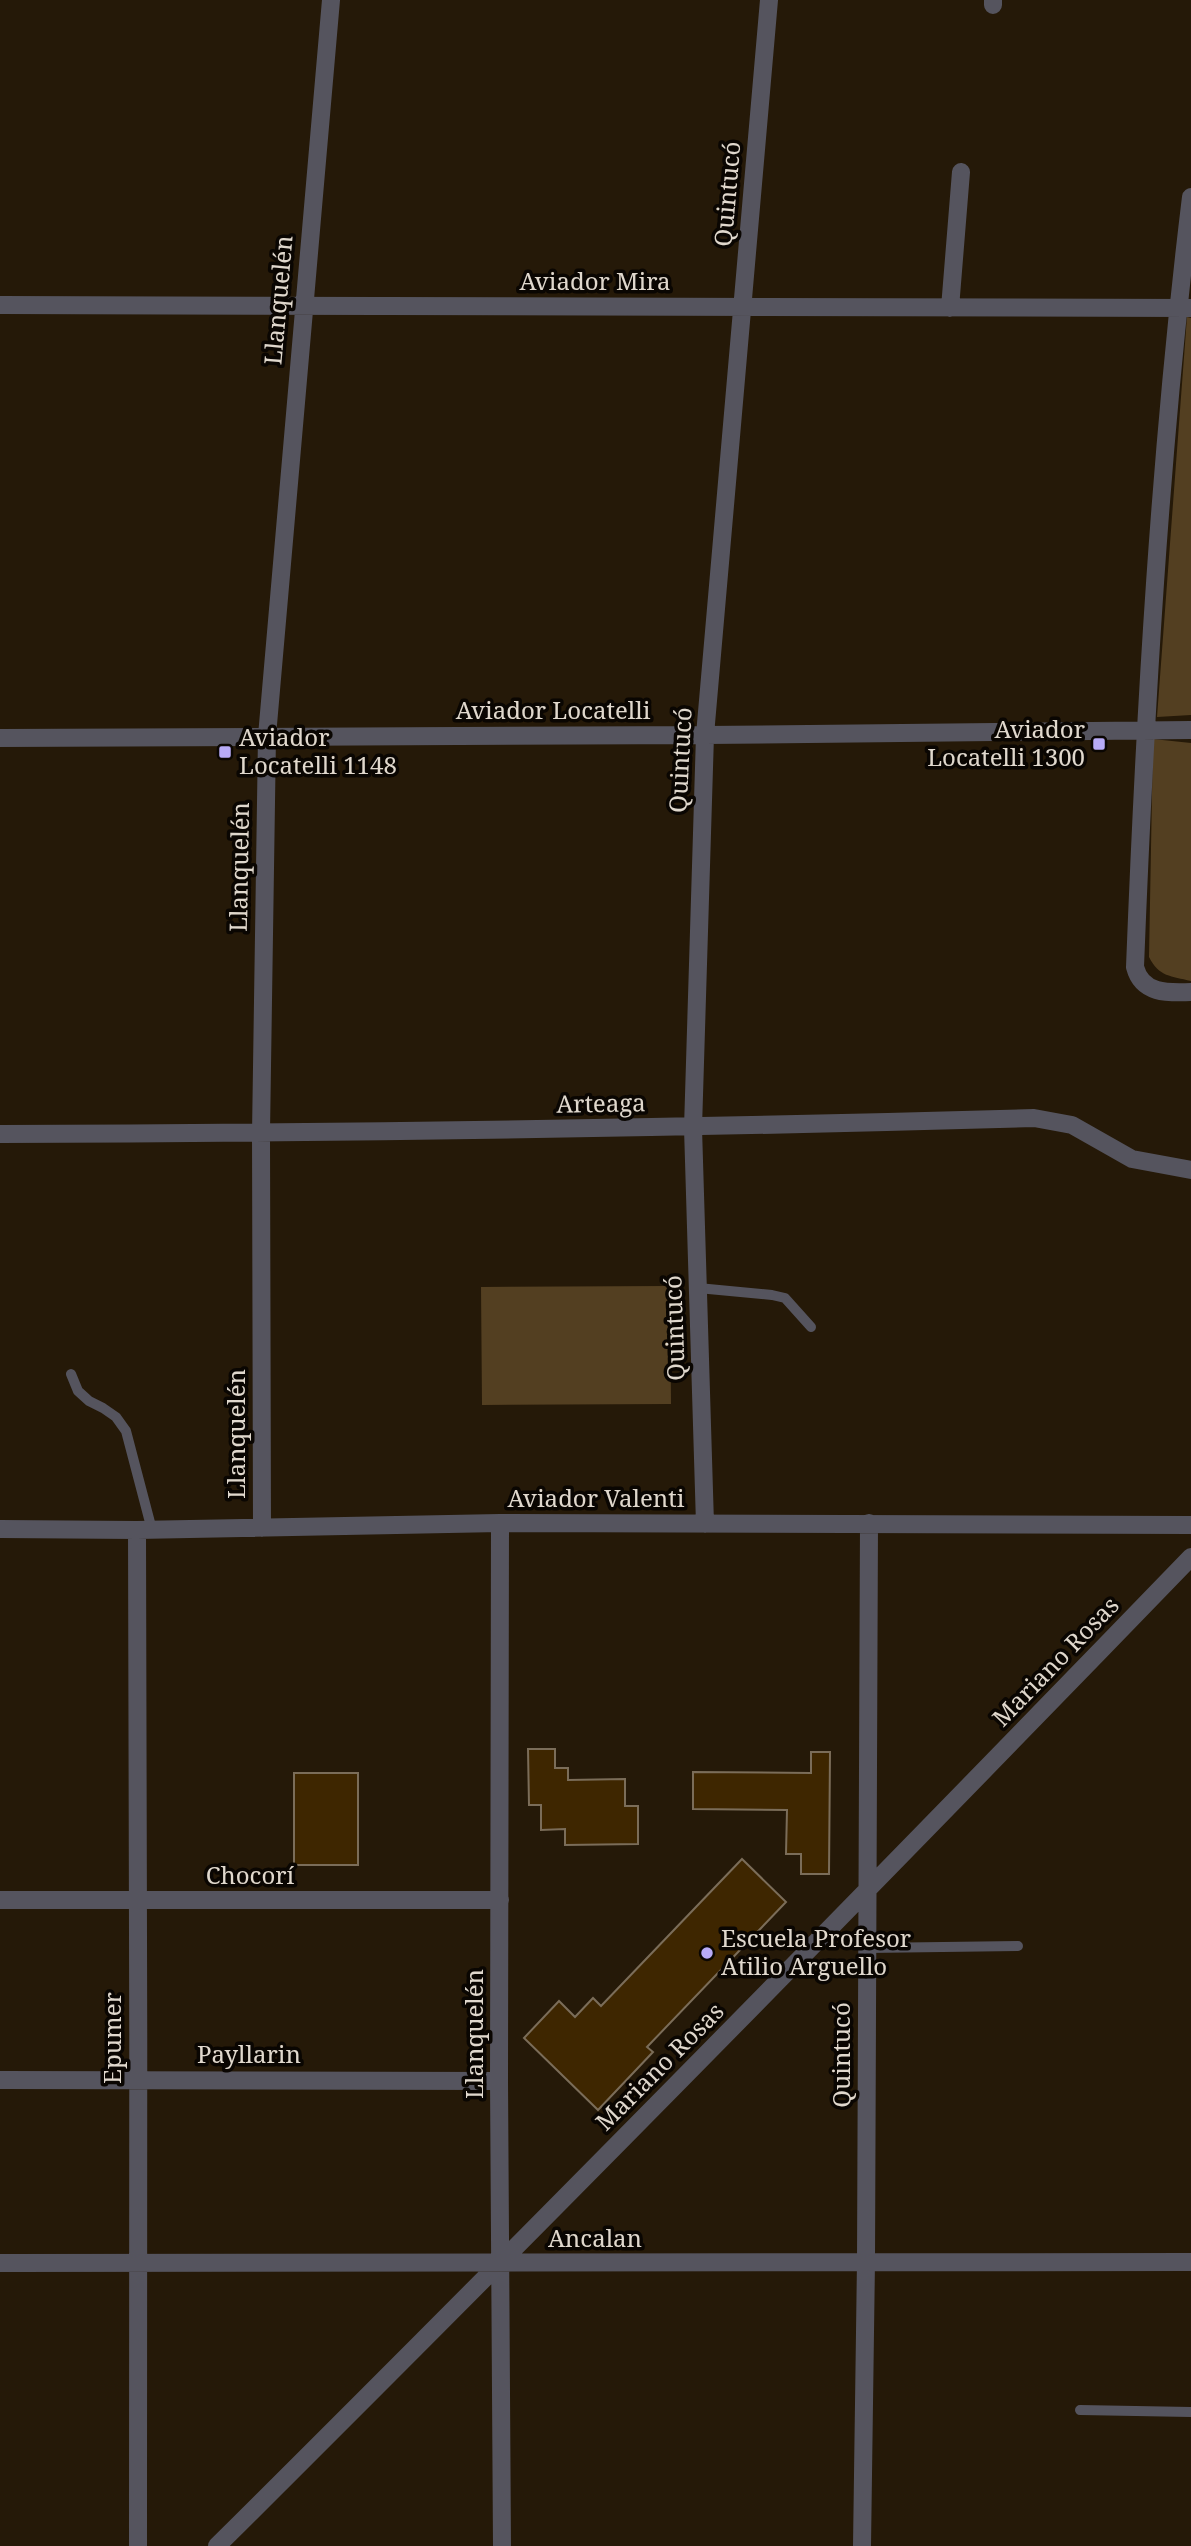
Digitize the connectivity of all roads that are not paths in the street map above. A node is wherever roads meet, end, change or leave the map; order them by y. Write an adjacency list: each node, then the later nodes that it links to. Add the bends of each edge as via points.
1 (331, 0): 7 (street, Llanquelén)
2 (769, 0): 6 (street, Quintucó)
3 (961, 172): 8 (street)
4 (1191, 197): 9 (street)
5 (0, 306): 7 (street, Aviador Mira)
6 (742, 306): 7 (street, Aviador Mira); 8 (street, Aviador Mira); 12 (street, Quintucó)
7 (303, 307): 13 (street, Llanquelén)
8 (950, 308): 9 (street, Aviador Mira)
9 (1184, 309): 10 (street)
10 (1144, 730): 11 (street, Aviador Locatelli); 12 (street, Aviador Locatelli); 15 (street, via 1135,967 1148,987 1165,993)
11 (1191, 730)
12 (705, 735): 13 (street, Aviador Locatelli); 16 (street, Quintucó)
13 (267, 736): 14 (street, Aviador Locatelli); 17 (street, Llanquelén)
14 (0, 738)
15 (1191, 992)
16 (694, 1128): 17 (street, Arteaga); 19 (street, Arteaga, via 1034,1118 1072,1125 1132,1159); 20 (street, Quintucó)
17 (261, 1133): 18 (street, Arteaga); 27 (street, Llanquelén)
18 (0, 1134)
19 (1191, 1170)
20 (698, 1287): 21 (lane, via 785,1298); 25 (street, Quintucó)
21 (811, 1326)
22 (71, 1374): 29 (lane, via 78,1391 116,1417 126,1431)
23 (500, 1523): 25 (street, Aviador Valenti); 27 (street, Aviador Valenti); 33 (street, Llanquelén)
24 (869, 1523): 25 (street, Aviador Valenti); 26 (street, Aviador Valenti); 31 (street, Quintucó)
25 (705, 1524)
26 (1191, 1525)
27 (261, 1528): 29 (street, Aviador Valenti)
28 (0, 1529): 29 (street, Aviador Valenti)
29 (144, 1530): 34 (street, Epumer)
30 (1191, 1557): 31 (street, Mariano Rosas)
31 (867, 1892): 36 (street, Quintucó); 44 (street, Mariano Rosas)
32 (0, 1900): 34 (street, Chocorí)
33 (500, 1900): 34 (street, Chocorí); 39 (street, Llanquelén)
34 (137, 1901): 37 (street, Epumer)
35 (1018, 1946): 36 (lane)
36 (867, 1948): 40 (street, Quintucó)
37 (137, 2079): 38 (street, Payllarin); 39 (street, Payllarin); 43 (street, Epumer)
38 (0, 2080)
39 (499, 2081): 44 (street, Llanquelén)
40 (866, 2261): 41 (street, Ancalan); 44 (street, Ancalan); 50 (street, Quintucó)
41 (1191, 2262)
42 (0, 2263): 43 (street, Ancalan)
43 (140, 2263): 44 (street, Ancalan); 47 (street, Epumer)
44 (500, 2264): 48 (street, Mariano Rosas); 49 (street, Llanquelén)
45 (1080, 2410): 46 (lane)
46 (1191, 2412)
47 (138, 2546)
48 (217, 2546)
49 (502, 2546)
50 (862, 2546)

